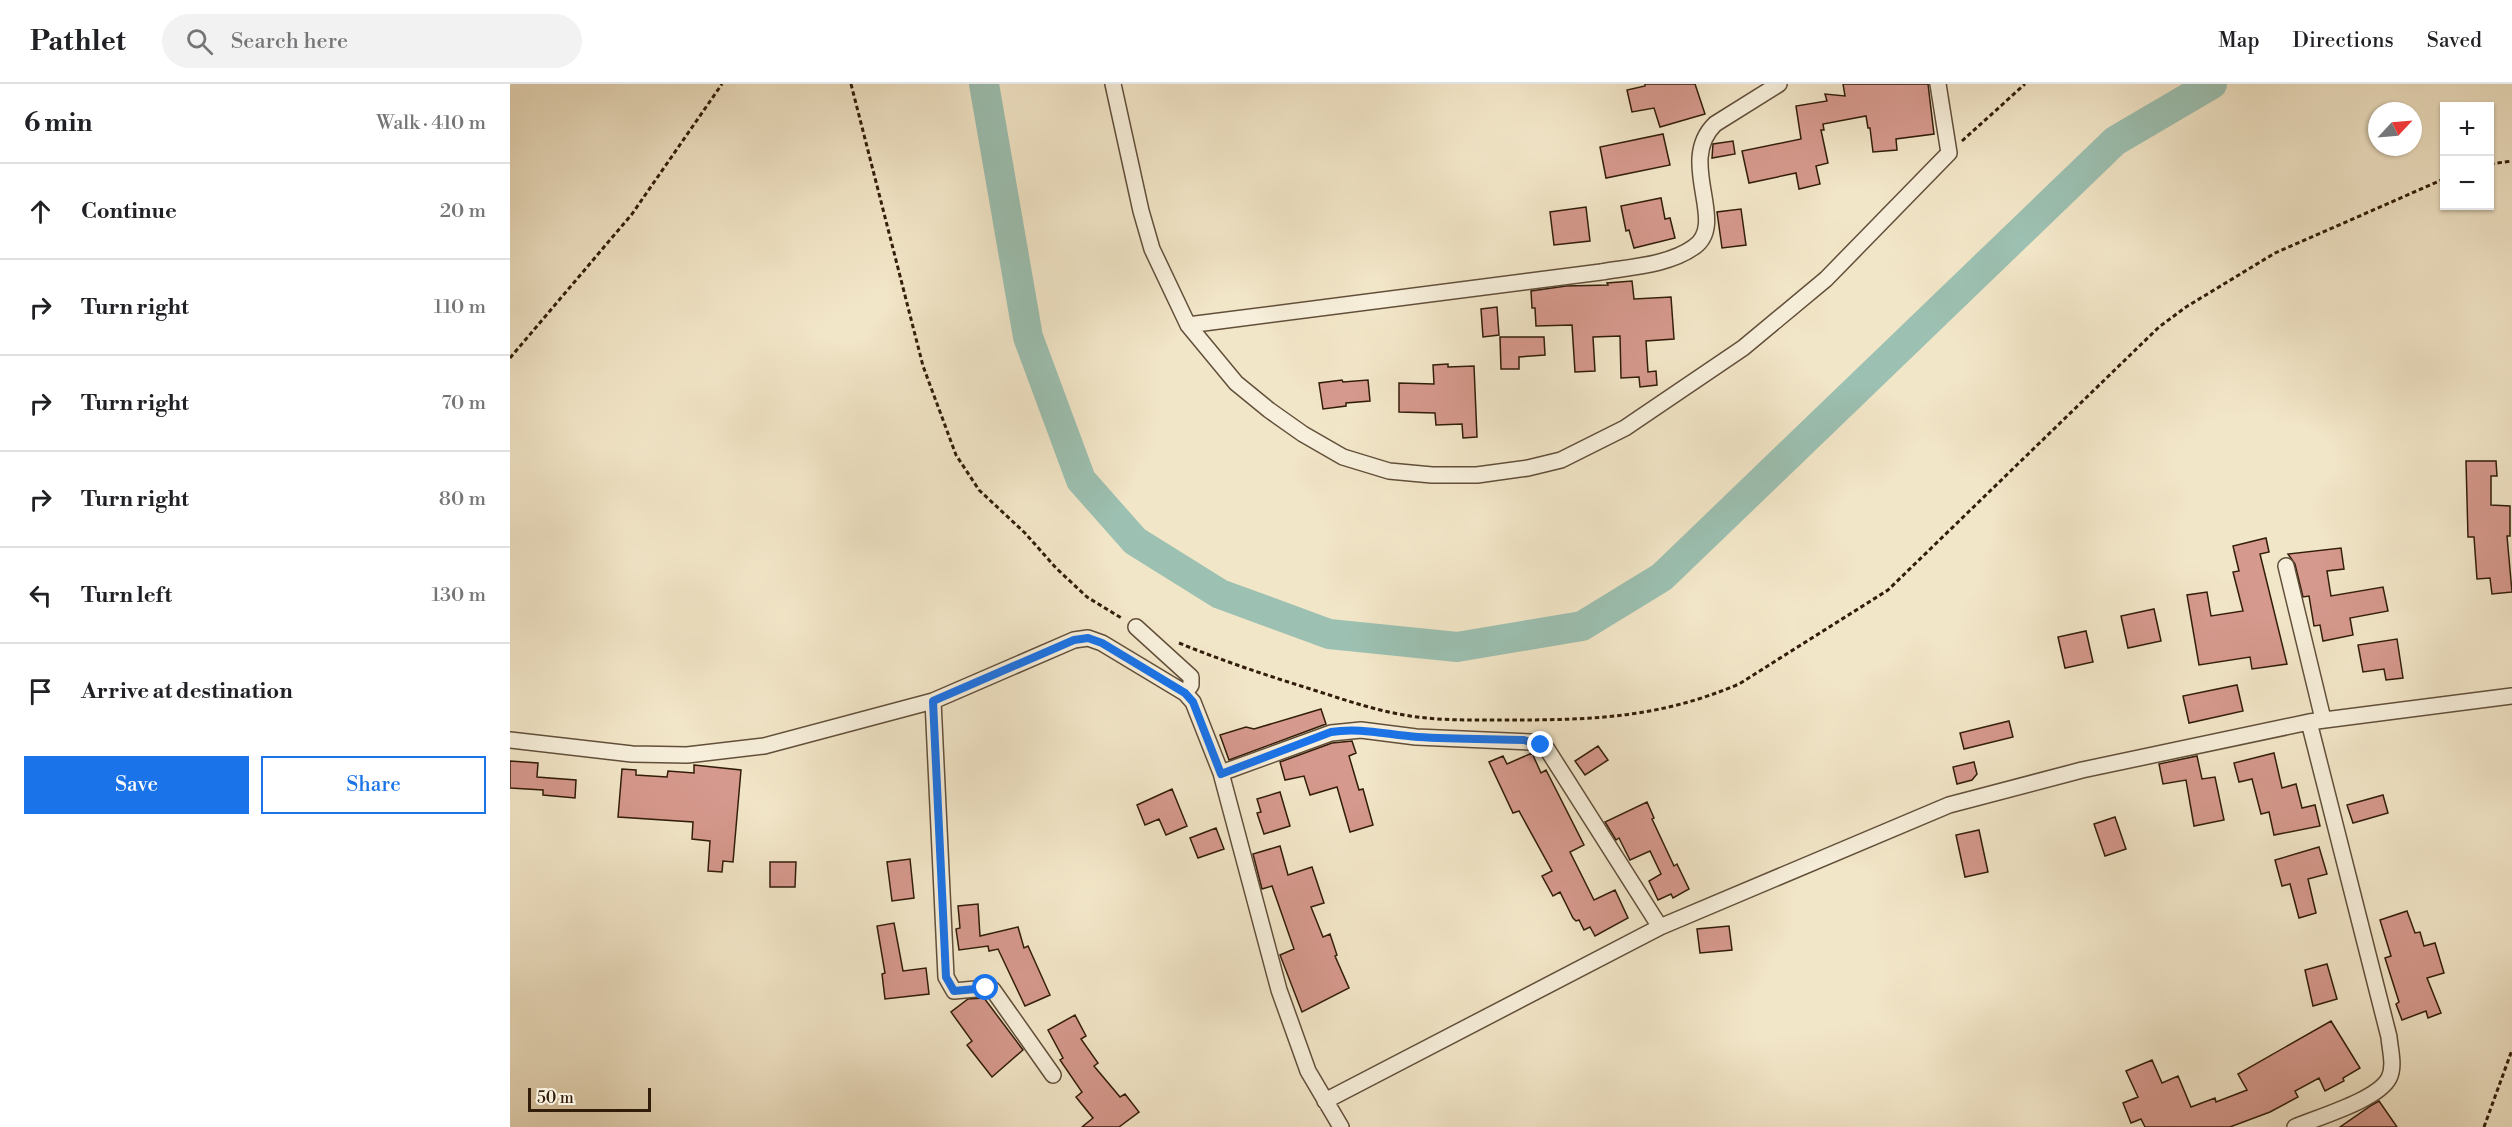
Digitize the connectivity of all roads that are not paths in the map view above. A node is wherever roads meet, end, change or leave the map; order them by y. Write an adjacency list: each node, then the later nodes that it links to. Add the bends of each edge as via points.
1 (1113, 84): 4 (street, via 1152,249)
2 (1779, 84): 4 (street, via 1706,132 1700,145 1700,176 1708,226 1702,240 1684,253 1601,272)
3 (1938, 84): 4 (street, via 1949,153 1826,279 1743,348 1625,428 1561,460 1477,476 1389,471 1343,458 1269,410 1236,383)
4 (1188, 326)
5 (2286, 566): 10 (street)
6 (1136, 627): 7 (street, via 1191,677)
7 (1185, 693): 9 (street, via 1088,638 1058,646); 12 (street, via 1193,702)
8 (2512, 696): 10 (street)
9 (933, 701): 11 (street, via 765,746 687,755 632,754); 14 (street, via 946,977 954,991 993,990)
10 (2316, 721): 13 (street, via 2082,770 1949,805); 17 (street, via 2389,1037 2392,1066 2383,1086 2363,1099)
11 (510, 740)
12 (1221, 774): 13 (street, via 1344,730 1532,742 1547,749); 15 (street, via 1279,990 1308,1071)
13 (1660, 927): 15 (street)
14 (1053, 1075)
15 (1325, 1101): 16 (street)
16 (1341, 1127)
17 (2295, 1127)

